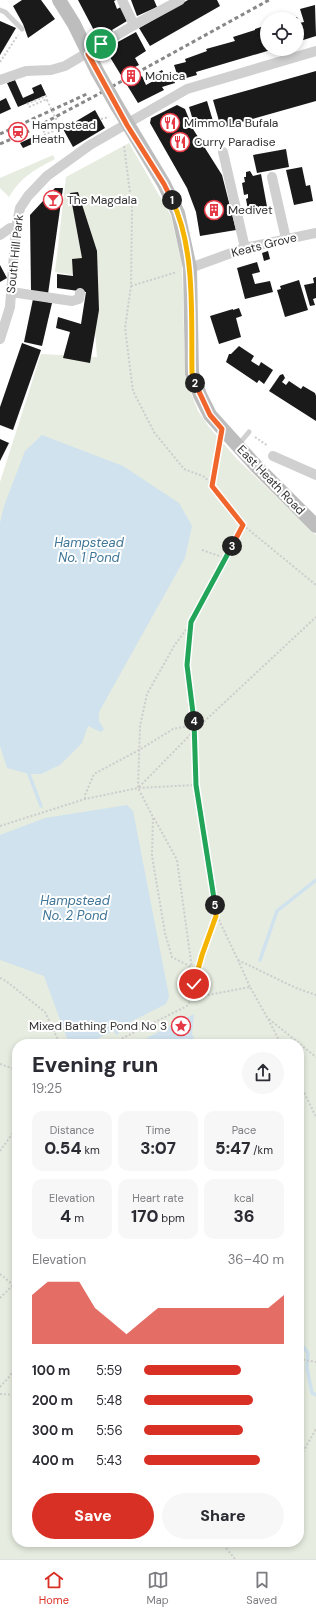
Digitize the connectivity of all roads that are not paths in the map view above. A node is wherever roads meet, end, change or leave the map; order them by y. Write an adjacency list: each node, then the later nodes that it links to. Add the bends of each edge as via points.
1 (59, 0): 8 (street, East Heath Road)
2 (122, 0): 5 (street)
3 (180, 0): 5 (street)
4 (0, 10): 6 (lane)
5 (134, 25): 8 (street)
6 (22, 29)
7 (316, 52): 10 (street, South Hill Park, via 187,89)
8 (88, 54): 9 (street, via 65,66 41,72 26,71); 10 (street, East Heath Road, bridge, via 113,111)
9 (0, 80)
10 (129, 128): 13 (street, South Hill Park, via 90,145 47,176 20,208); 18 (street, East Heath Road, via 164,184 178,212)
11 (223, 152): 17 (street)
12 (272, 177): 16 (street)
13 (16, 228): 15 (street, via 10,228); 19 (street, South Hill Park)
14 (316, 233): 16 (street, Keats Grove)
15 (0, 235)
16 (286, 239): 17 (street, Keats Grove)
17 (245, 248): 18 (street, Keats Grove)
18 (190, 268): 23 (street, East Heath Road, via 192,373 210,415)
19 (11, 292): 20 (street, via 72,301 79,299); 21 (street, South Hill Park, via 10,307)
20 (80, 293)
21 (0, 339)
22 (249, 432): 23 (lane)
23 (238, 445): 26 (street, East Heath Road)
24 (273, 456): 25 (street)
25 (316, 475)
26 (316, 526)

